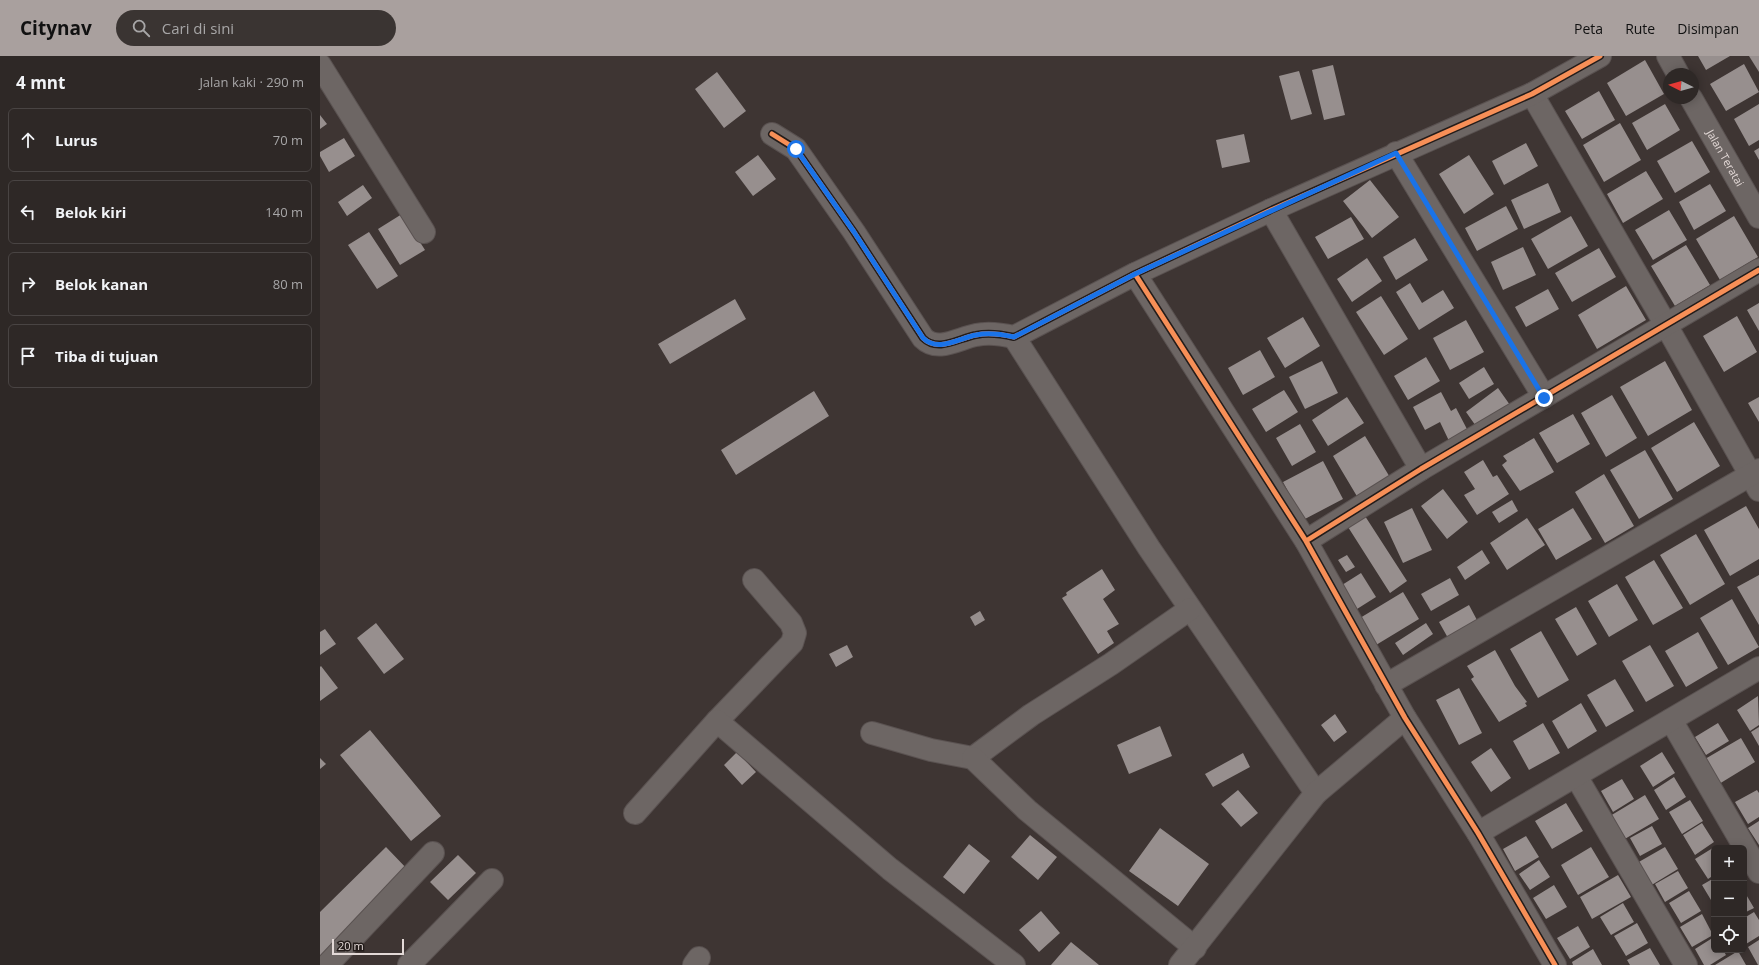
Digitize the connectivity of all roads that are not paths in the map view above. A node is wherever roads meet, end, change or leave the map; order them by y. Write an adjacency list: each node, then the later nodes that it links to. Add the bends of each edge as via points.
1 (1600, 56): 5 (street)
2 (1668, 56): 4 (street)
3 (320, 65): 11 (street)
4 (1675, 68)
5 (1532, 94): 8 (street); 14 (street)
6 (1694, 104): 10 (street, Jalan Teratai)
7 (772, 134): 15 (street, via 796,149 928,344 942,345 977,335 997,333)
8 (1396, 153): 9 (street); 16 (street)
9 (1271, 210): 13 (street); 17 (street)
10 (1759, 217)
11 (424, 232)
12 (1759, 270): 14 (street)
13 (1135, 274): 15 (street); 19 (street)
14 (1666, 325): 16 (street); 18 (street)
15 (1014, 337): 21 (street)
16 (1544, 398): 17 (street)
17 (1422, 470): 19 (street)
18 (1756, 479): 23 (street)
19 (1306, 541): 23 (street)
20 (754, 580): 26 (street, via 791,623 795,633 792,643)
21 (1190, 609): 28 (street, via 1031,715); 30 (street)
22 (1759, 668): 25 (street)
23 (1386, 685): 24 (street)
24 (1405, 718): 30 (street); 32 (street)
25 (1671, 720): 29 (street); 34 (street)
26 (717, 722): 31 (street); 39 (street, via 890,869)
27 (872, 733): 28 (street, via 931,750)
28 (973, 758): 36 (street, via 1027,810)
29 (1576, 776): 32 (street); 42 (street)
30 (1316, 793): 36 (street)
31 (635, 813)
32 (1478, 833): 41 (street)
33 (433, 853): 37 (street)
34 (1759, 872)
35 (492, 880): 38 (street)
36 (1195, 948): 40 (street)
37 (327, 965)
38 (408, 965)
39 (1014, 965)
40 (1180, 965)
41 (1555, 965)
42 (1686, 965)

